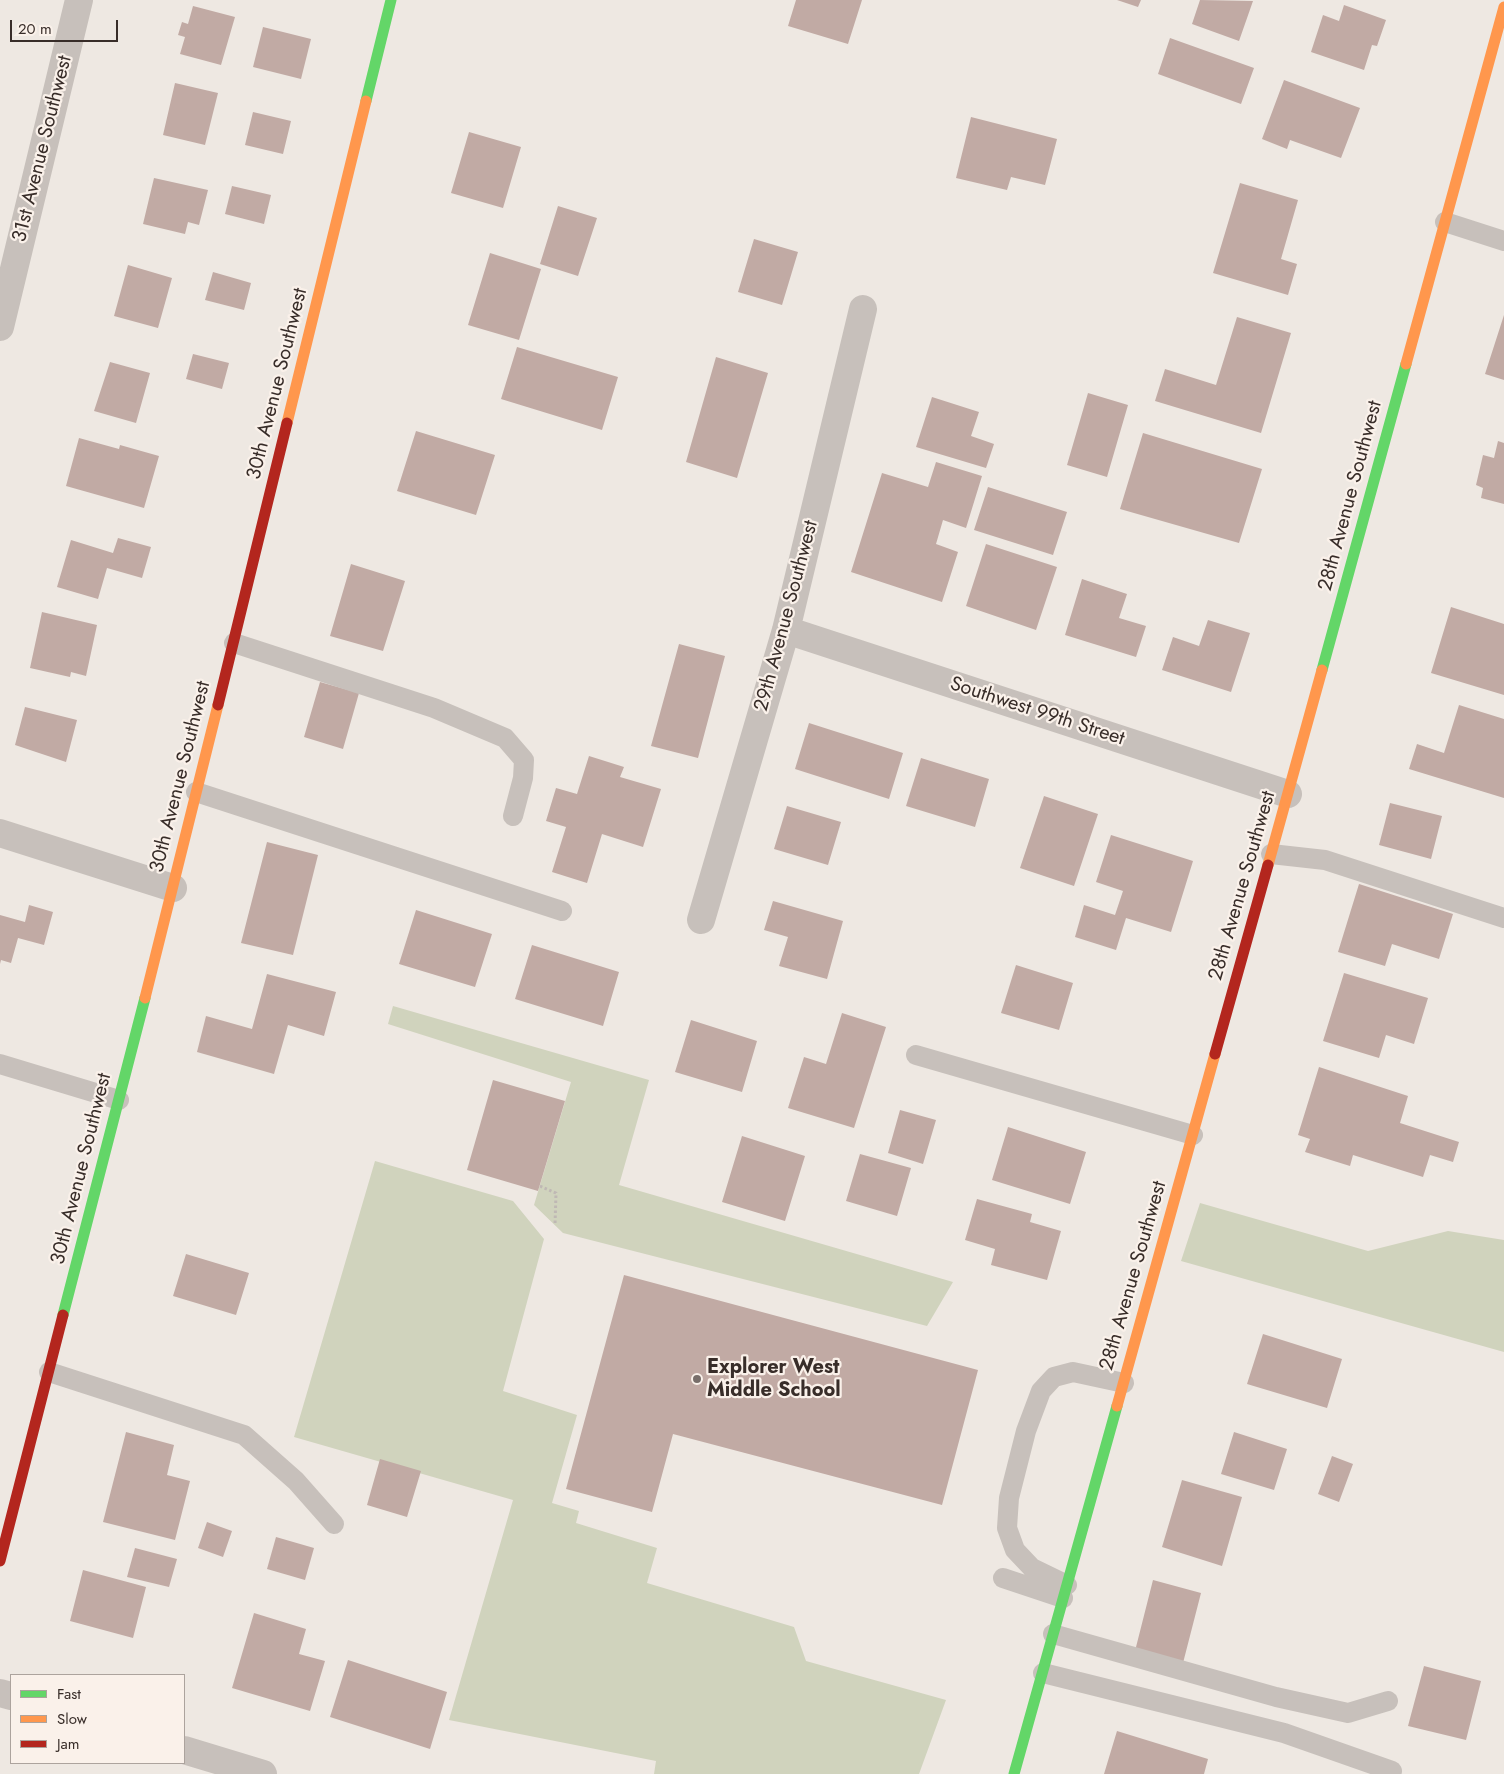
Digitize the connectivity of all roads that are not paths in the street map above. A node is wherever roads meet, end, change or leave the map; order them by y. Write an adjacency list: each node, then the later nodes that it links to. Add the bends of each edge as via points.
1 (79, 0): 7 (street, 31st Avenue Southwest)
2 (391, 0): 9 (street, 30th Avenue Southwest)
3 (1504, 7): 4 (street, 28th Avenue Southwest)
4 (1445, 222): 5 (lane); 11 (street, 28th Avenue Southwest)
5 (1504, 241)
6 (863, 309): 8 (street, 29th Avenue Southwest)
7 (0, 327)
8 (786, 630): 11 (street, Southwest 99th Street); 18 (street, 29th Avenue Southwest)
9 (234, 642): 10 (street, 30th Avenue Southwest); 12 (lane, via 434,708 505,738 524,760)
10 (196, 792): 15 (street, 30th Avenue Southwest); 16 (lane)
11 (1288, 794): 14 (street, 28th Avenue Southwest)
12 (513, 816)
13 (0, 833): 15 (street)
14 (1271, 854): 17 (lane, via 1325,860); 22 (street, 28th Avenue Southwest)
15 (173, 888): 21 (street, 30th Avenue Southwest)
16 (562, 911)
17 (1504, 918)
18 (701, 920)
19 (916, 1055): 22 (lane)
20 (0, 1064): 21 (lane)
21 (119, 1100): 23 (street, 30th Avenue Southwest)
22 (1193, 1135): 24 (street, 28th Avenue Southwest)
23 (49, 1372): 25 (lane, via 244,1435 296,1481); 26 (street, 30th Avenue Southwest)
24 (1124, 1384): 28 (street, 28th Avenue Southwest); 28 (lane, via 1073,1372 1054,1377 1041,1391 1026,1431 1009,1498 1007,1528 1014,1550 1032,1568)
25 (334, 1524)
26 (0, 1561)
27 (1003, 1578): 28 (lane)
28 (1065, 1591): 29 (street, 28th Avenue Southwest)
29 (1053, 1634): 30 (street, 28th Avenue Southwest); 31 (lane, via 1276,1697 1348,1713)
30 (1043, 1673): 33 (lane, via 1284,1733); 35 (street, 28th Avenue Southwest)
31 (1388, 1701)
32 (185, 1750): 34 (street)
33 (1392, 1772)
34 (263, 1774)
35 (1014, 1774)

